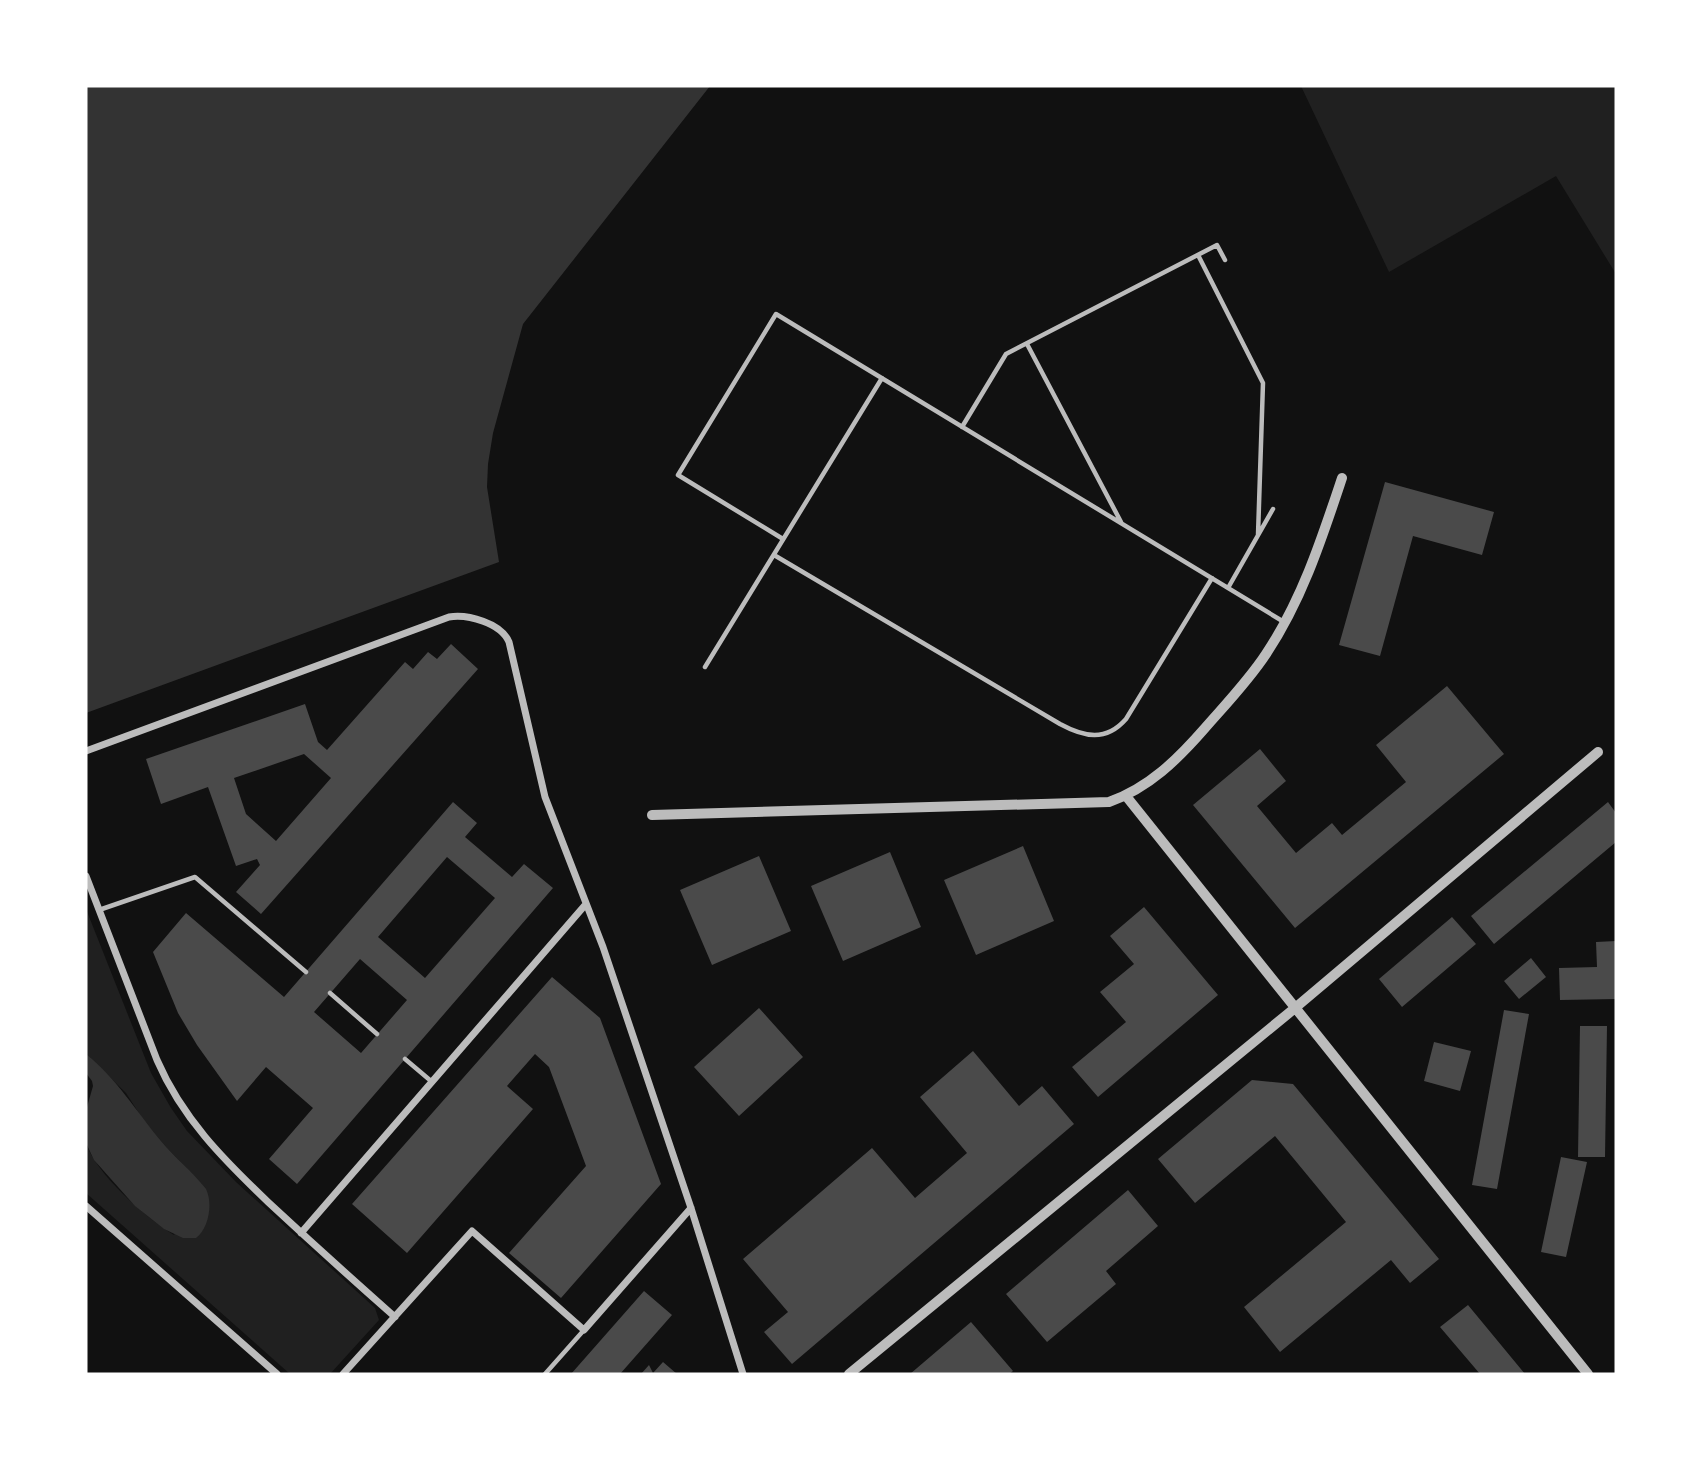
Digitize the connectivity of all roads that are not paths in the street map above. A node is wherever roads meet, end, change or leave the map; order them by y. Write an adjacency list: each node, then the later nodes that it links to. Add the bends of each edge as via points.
1 (1198, 255): 2 (lane, via 1217,245); 3 (lane); 9 (lane, via 1263,383)
2 (1224, 260)
3 (1027, 344): 5 (lane, via 1006,354); 8 (lane)
4 (882, 378): 5 (lane); 10 (lane); 10 (lane, via 776,314 678,475)
5 (962, 427): 8 (lane)
6 (1342, 478): 14 (street, via 1319,547)
7 (1273, 509): 9 (lane)
8 (1121, 523): 12 (lane)
9 (1258, 536): 13 (lane)
10 (783, 539): 11 (lane)
11 (774, 555): 12 (lane, via 1060,724 1095,736 1112,731 1126,719); 15 (lane)
12 (1212, 578): 13 (lane)
13 (1228, 588): 14 (lane)
14 (1286, 622): 18 (street, via 1245,682 1181,754)
15 (705, 667)
16 (86, 751): 21 (street, via 449,617 470,618 499,629 509,642 545,797)
17 (1598, 752): 25 (street)
18 (1126, 796): 19 (street, via 1109,802); 25 (street)
19 (652, 815)
20 (86, 876): 22 (street)
21 (586, 904): 28 (street); 30 (street)
22 (99, 910): 23 (lane, via 195,877); 31 (street, via 175,1098 210,1145)
23 (306, 972)
24 (330, 993): 26 (lane)
25 (1296, 1008): 38 (street); 39 (street)
26 (377, 1034)
27 (405, 1059): 28 (lane)
28 (432, 1082): 31 (street)
29 (86, 1206): 34 (street)
30 (691, 1208): 33 (street); 37 (street)
31 (301, 1233): 32 (street)
32 (395, 1317): 33 (street, via 472,1231); 35 (street)
33 (584, 1330): 36 (lane)
34 (278, 1374)
35 (343, 1374)
36 (545, 1374)
37 (743, 1374)
38 (849, 1374)
39 (1588, 1374)

